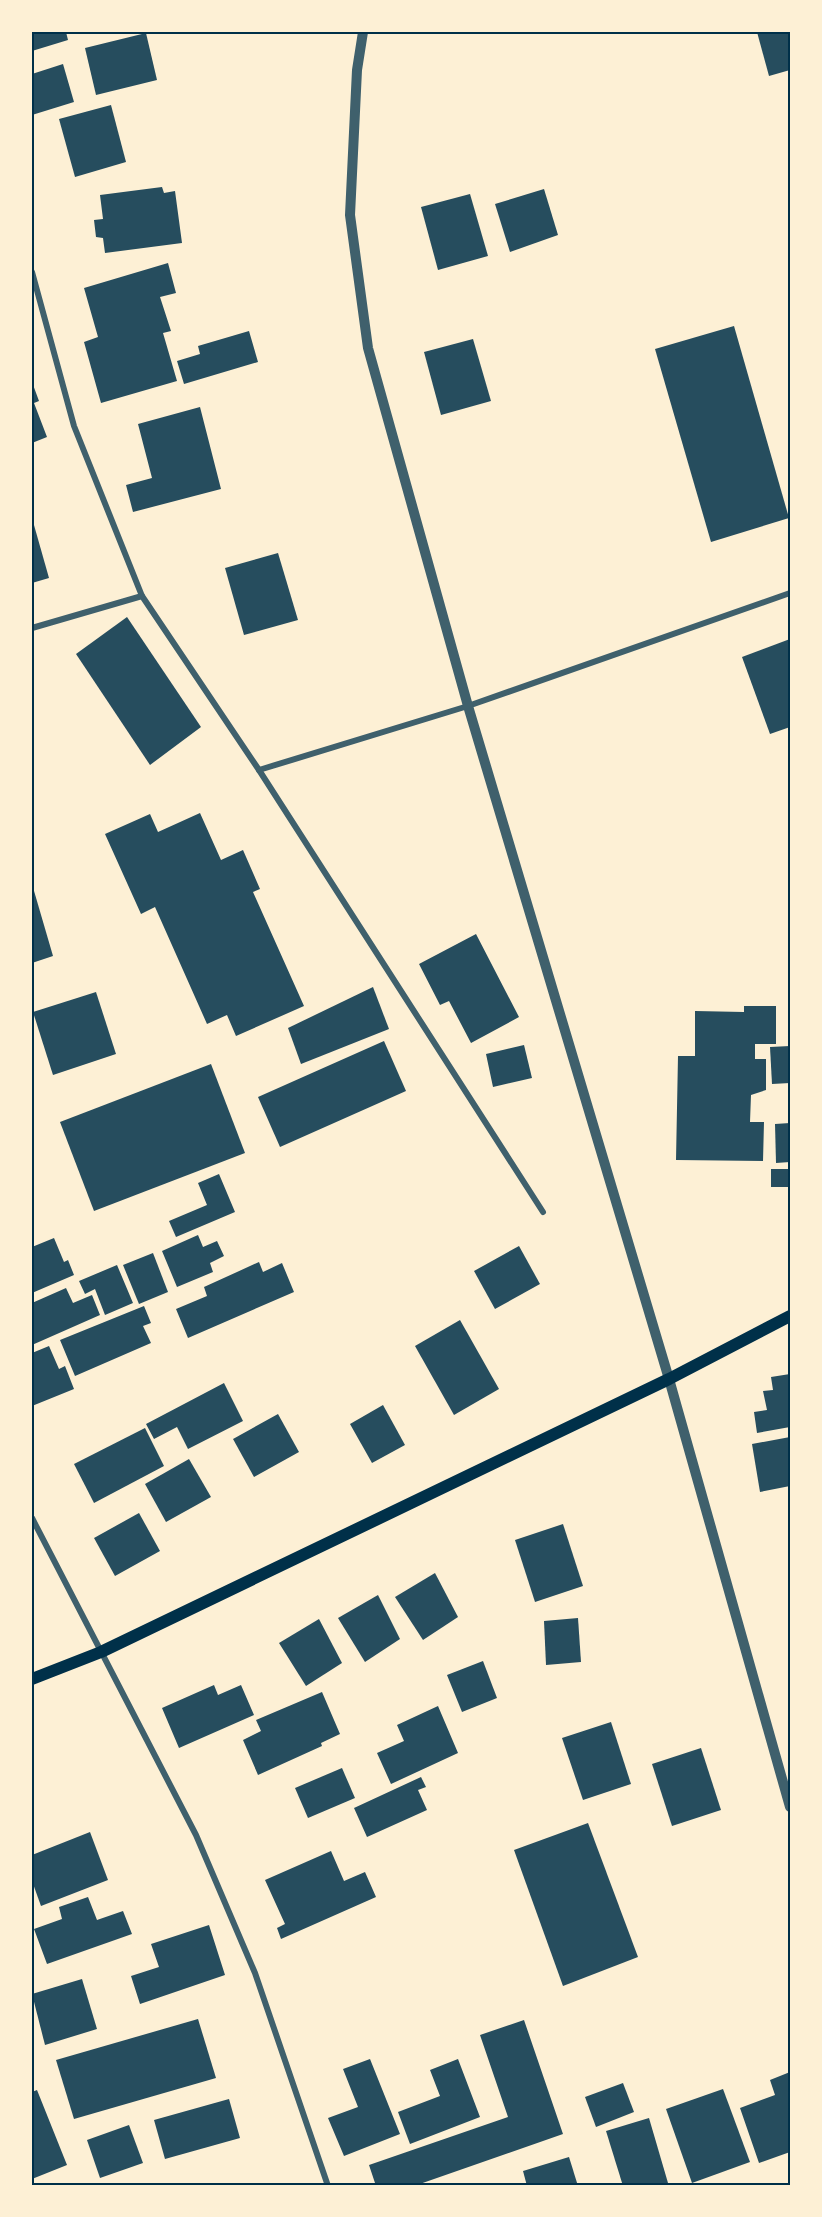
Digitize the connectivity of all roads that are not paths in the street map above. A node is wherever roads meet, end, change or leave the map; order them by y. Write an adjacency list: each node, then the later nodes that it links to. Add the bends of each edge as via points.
1 (363, 32): 6 (street, via 357,70 350,215 368,348)
2 (32, 272): 4 (street, via 74,426)
3 (790, 593): 6 (street)
4 (142, 596): 5 (street); 7 (street)
5 (32, 628)
6 (468, 706): 7 (street); 10 (street)
7 (259, 770): 8 (street)
8 (543, 1212)
9 (790, 1316): 10 (main road)
10 (669, 1379): 12 (main road); 14 (street)
11 (32, 1518): 12 (street)
12 (101, 1652): 13 (main road); 15 (street, via 196,1835 255,1973)
13 (32, 1679)
14 (790, 1807)
15 (328, 2186)

